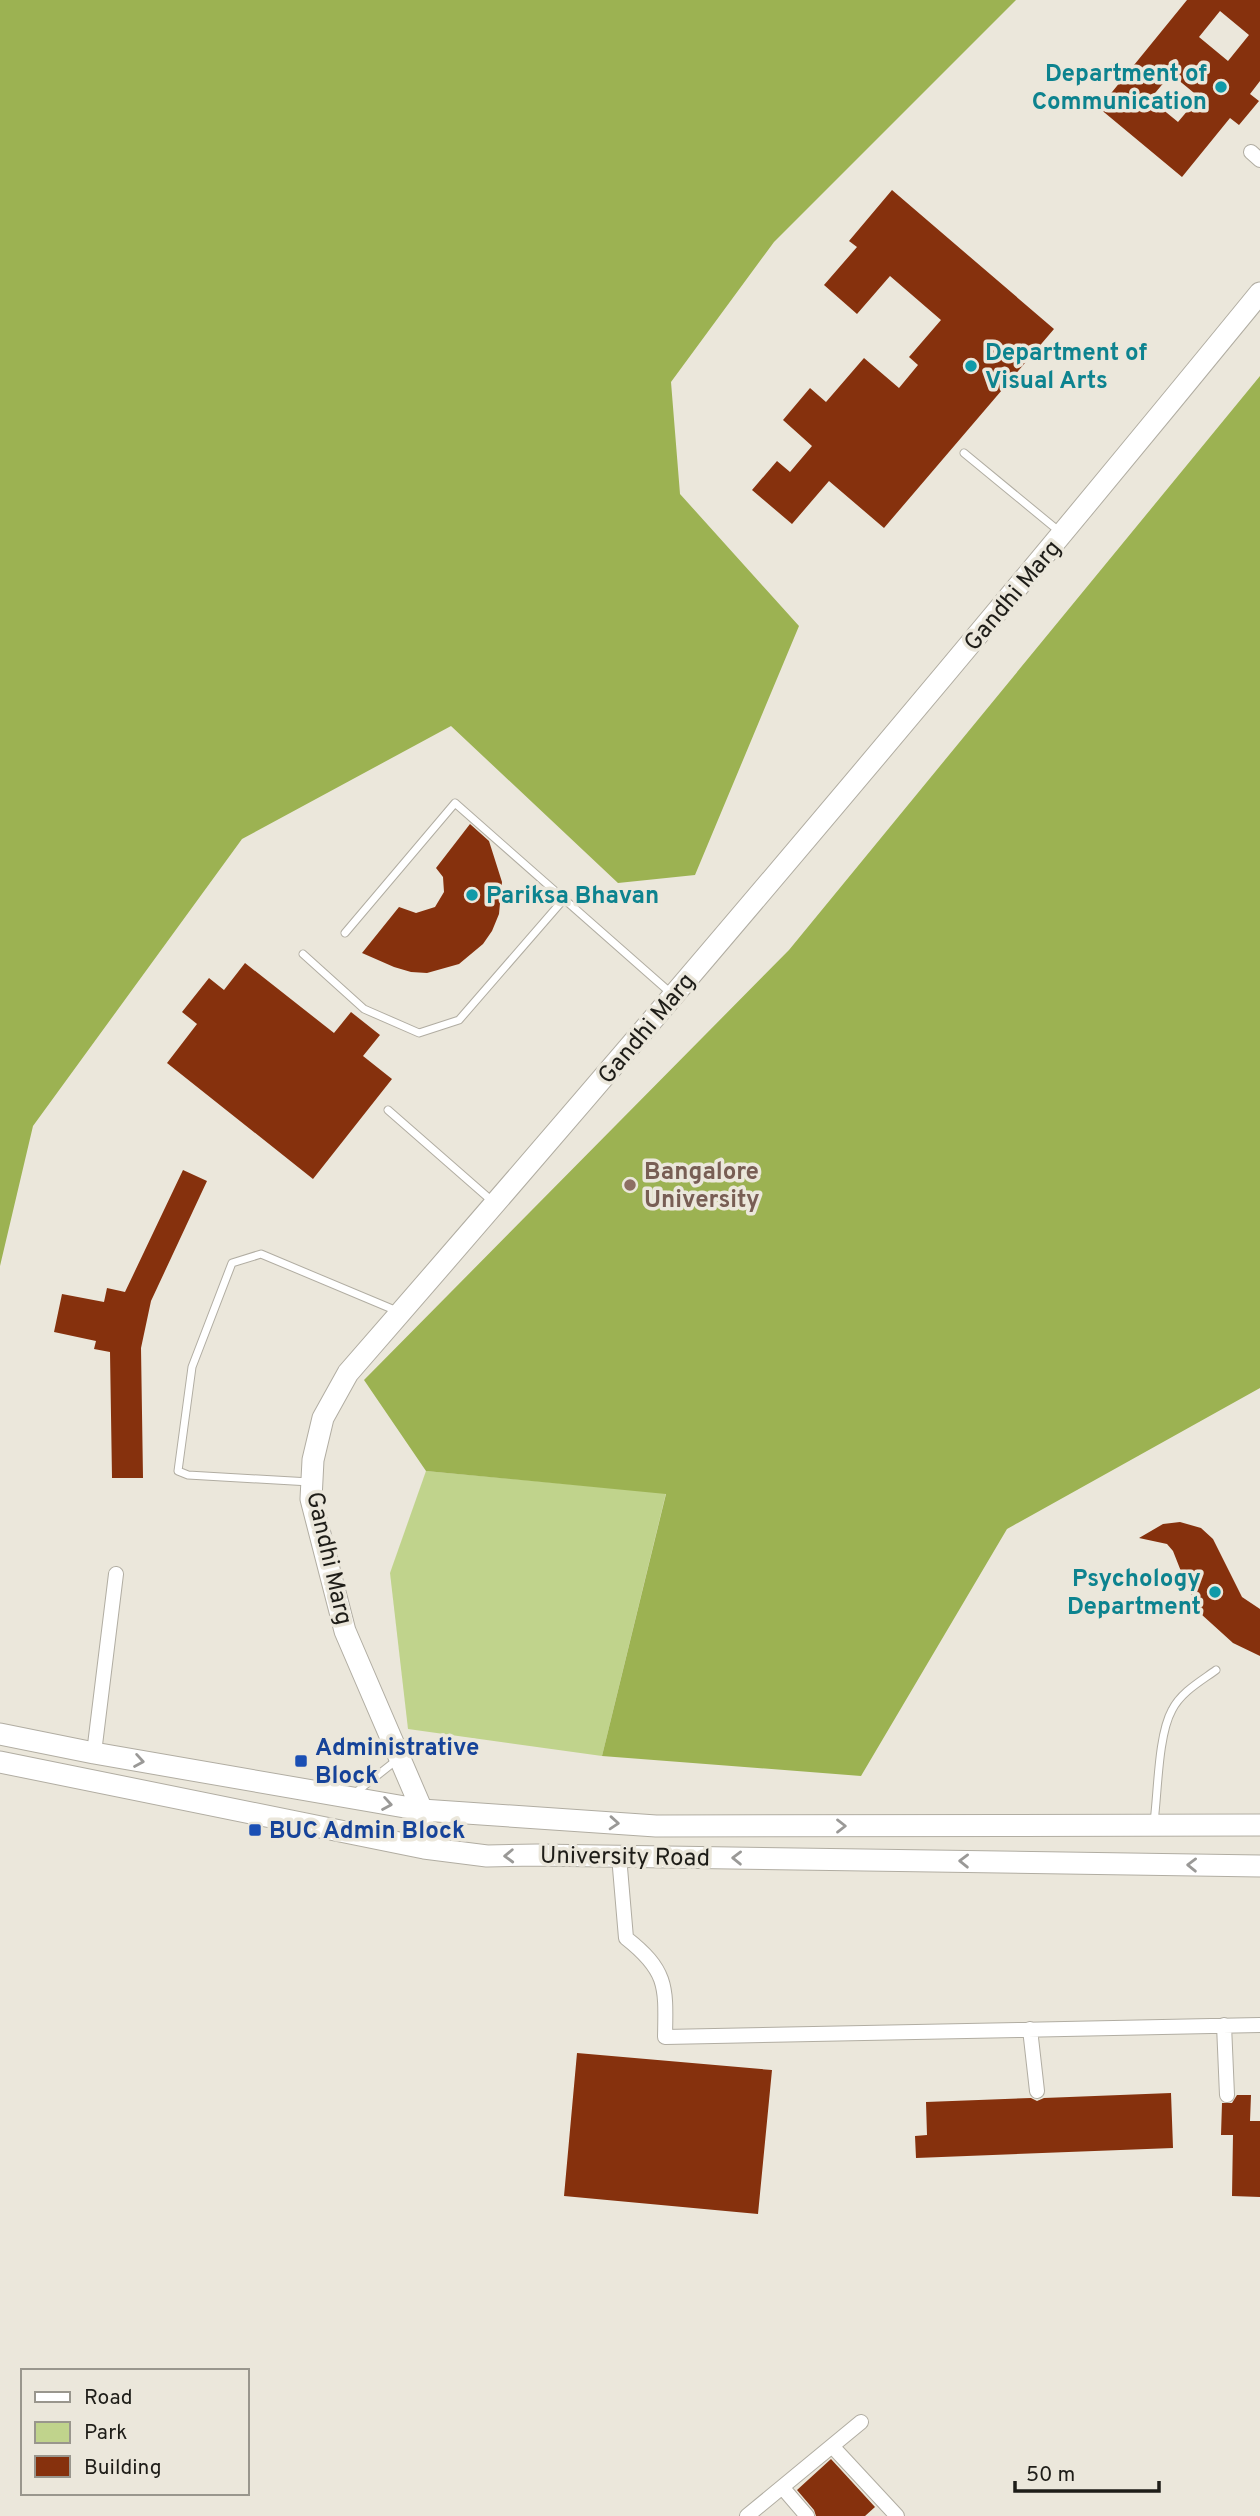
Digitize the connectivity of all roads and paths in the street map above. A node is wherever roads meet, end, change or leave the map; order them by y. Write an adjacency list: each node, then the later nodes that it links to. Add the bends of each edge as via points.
1 (1260, 293): 3 (main road, Gandhi Marg)
2 (964, 453): 3 (lane)
3 (1063, 535): 7 (main road, Gandhi Marg)
4 (564, 899): 5 (lane, via 455,803); 6 (lane, via 459,1020 419,1033 364,1009); 7 (lane)
5 (345, 933)
6 (303, 954)
7 (673, 995): 9 (main road, Gandhi Marg)
8 (388, 1111): 9 (lane)
9 (495, 1204): 10 (main road, Gandhi Marg)
10 (401, 1312): 11 (main road, Gandhi Marg, via 348,1373 323,1418); 11 (lane, via 261,1254 232,1263 192,1367 178,1471)
11 (312, 1482): 16 (main road, Gandhi Marg, via 311,1499 345,1631)
12 (116, 1574): 15 (street)
13 (1216, 1670): 20 (lane, via 1187,1691 1172,1709 1164,1734)
14 (0, 1734): 15 (main road, University Road)
15 (94, 1753): 18 (main road, University Road, one-way to 18)
16 (400, 1758): 18 (lane); 19 (main road, Gandhi Marg)
17 (0, 1762): 22 (main road, University Road)
18 (349, 1798): 19 (main road, University Road, one-way to 19)
19 (422, 1810): 20 (main road, University Road, one-way to 20, via 656,1826); 22 (main road, Gandhi Marg)
20 (1154, 1825): 21 (main road, University Road)
21 (1260, 1825)
22 (424, 1848): 23 (main road, University Road, one-way to 22, via 487,1856)
23 (619, 1856): 24 (main road, University Road, one-way to 23); 27 (street, via 626,1938 643,1951 665,1988 665,2037)
24 (1260, 1866)
25 (1224, 2025): 26 (street); 27 (street); 29 (street)
26 (1260, 2025)
27 (1030, 2029): 28 (street)
28 (1037, 2091)
29 (1227, 2095)
30 (861, 2422): 31 (street)
31 (832, 2446): 32 (street); 35 (street)
32 (782, 2487): 33 (street); 34 (street)
33 (747, 2516)
34 (807, 2516)
35 (897, 2516)

